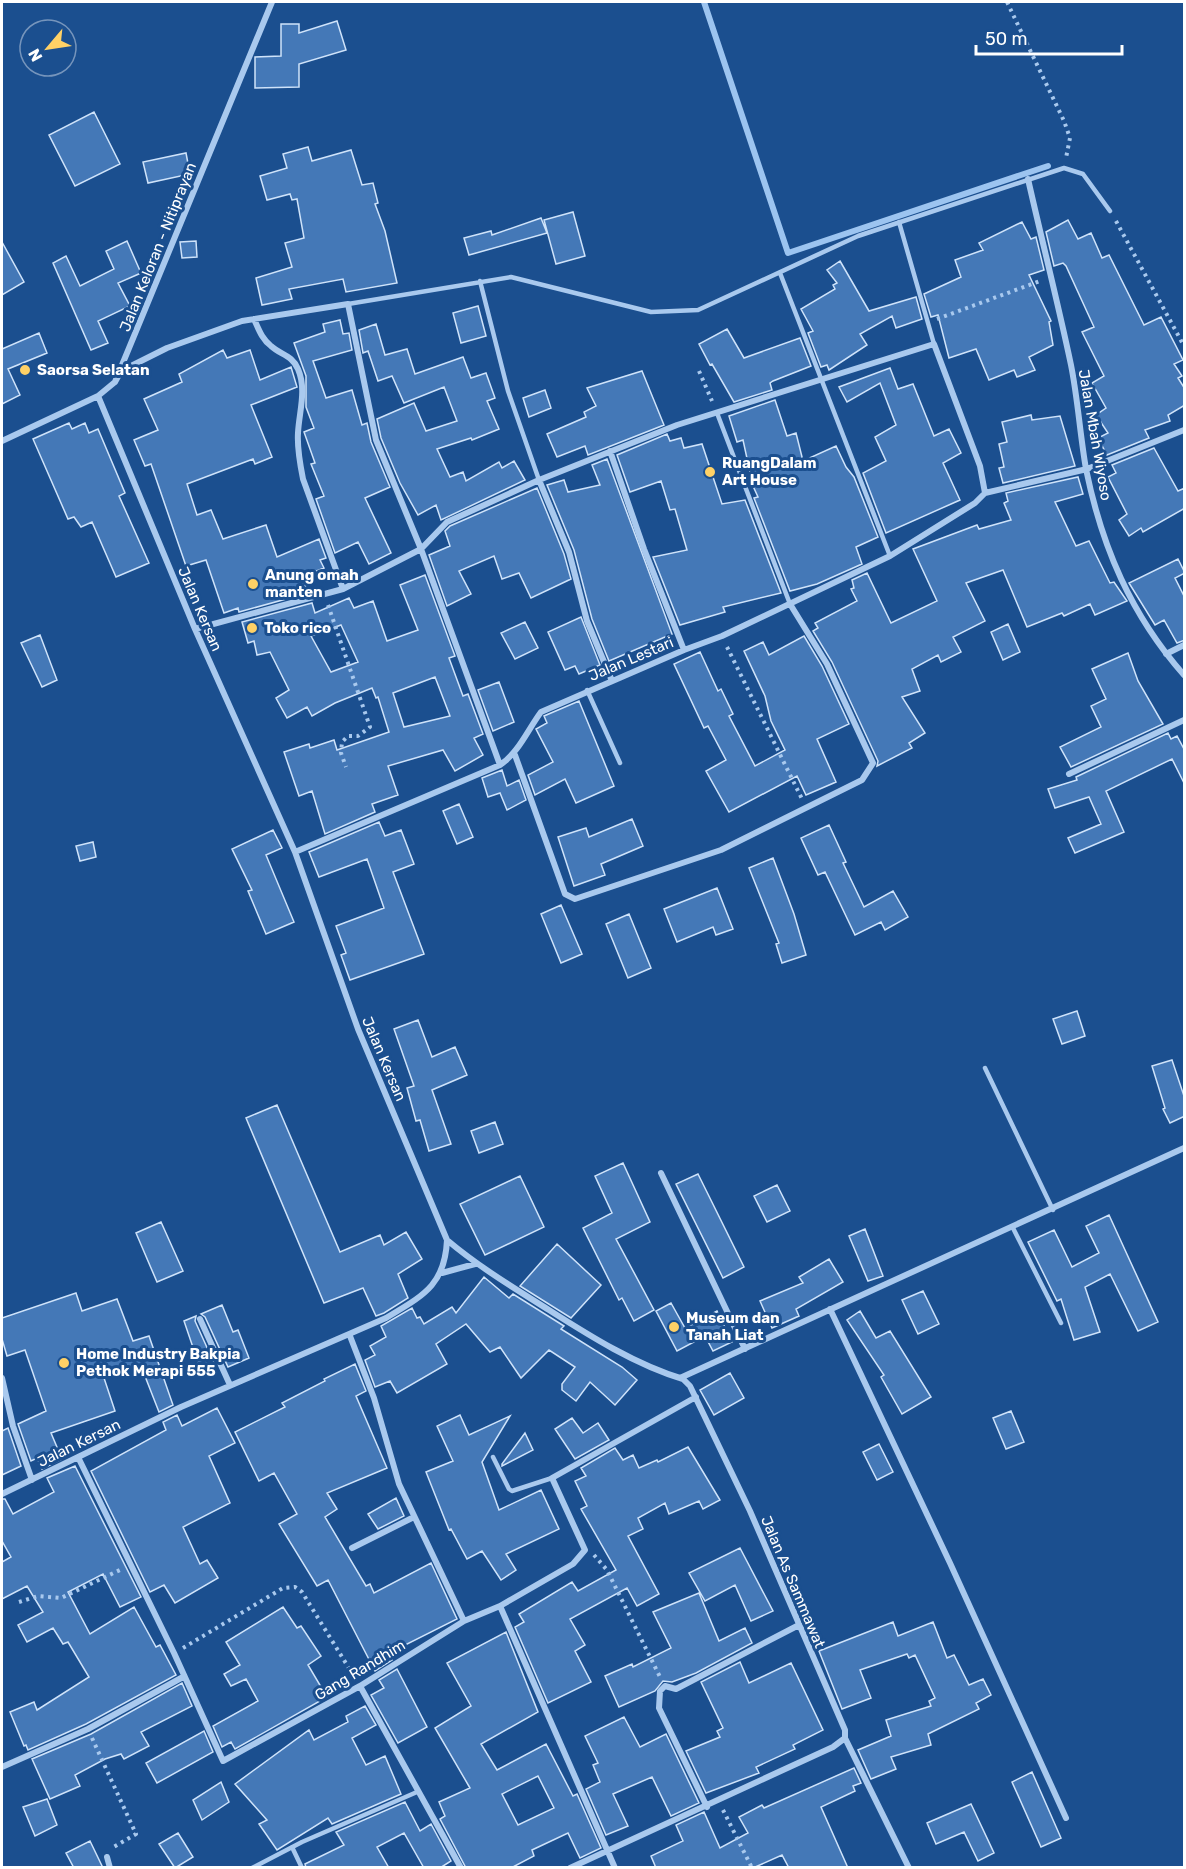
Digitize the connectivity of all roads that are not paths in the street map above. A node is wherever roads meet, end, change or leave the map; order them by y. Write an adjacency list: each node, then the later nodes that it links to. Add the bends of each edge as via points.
1 (272, 2): 11 (street, Jalan Keloran - Nitiprayan)
2 (1028, 179): 3 (lane, via 1064,168 1083,174); 4 (lane); 17 (street, Jalan Mbah Wiyoso, via 1071,366)
3 (1110, 211)
4 (899, 222): 5 (lane, via 858,236); 9 (lane)
5 (780, 273): 6 (lane, via 698,310 651,312 511,277); 10 (lane)
6 (480, 281): 7 (lane); 18 (lane, via 508,391)
7 (348, 304): 8 (street); 20 (street, via 376,440)
8 (254, 319): 11 (street, via 167,348 121,370); 22 (street, via 261,336 272,348 287,353 298,368 302,385 297,435 299,461)
9 (934, 344): 10 (street); 19 (street, via 980,466)
10 (822, 379): 13 (street); 21 (lane)
11 (115, 382): 12 (street, Jalan Keloran - Nitiprayan)
12 (98, 396): 15 (street, Jalan Keloran - Nitiprayan); 24 (street, Jalan Kersan)
13 (717, 413): 16 (street); 23 (lane)
14 (1185, 430): 17 (street)
15 (2, 441)
16 (610, 451): 18 (street); 26 (street)
17 (1086, 469): 19 (street); 27 (street, Jalan Mbah Wiyoso, via 1104,541 1120,580)
18 (539, 480): 20 (street, via 447,522); 29 (street, via 569,552 587,621)
19 (985, 492): 21 (street, Jalan Lestari, via 965,510)
20 (421, 549): 22 (street); 34 (street)
21 (890, 556): 23 (street, Jalan Lestari)
22 (343, 589): 24 (street)
23 (790, 604): 26 (street, Jalan Lestari); 32 (street, via 827,664 873,763 862,780 721,850 574,899 565,894)
24 (195, 629): 36 (street, Jalan Kersan)
25 (1185, 645): 27 (street)
26 (684, 650): 29 (street, Jalan Lestari)
27 (1166, 654): 28 (street, Jalan Mbah Wiyoso)
28 (1185, 675)
29 (612, 681): 30 (street, Jalan Lestari)
30 (587, 690): 32 (street, Jalan Lestari, via 541,712); 33 (lane)
31 (1185, 720): 35 (street)
32 (515, 755): 34 (street, Jalan Lestari)
33 (620, 763)
34 (500, 765): 36 (street, Jalan Lestari)
35 (1069, 774)
36 (295, 852): 42 (street, Jalan Kersan, via 358,1029)
37 (985, 1068): 40 (lane)
38 (1185, 1148): 40 (street)
39 (661, 1173): 49 (street)
40 (1053, 1210): 41 (street)
41 (1013, 1228): 45 (street); 47 (lane)
42 (447, 1240): 43 (street, Jalan As Sammawat); 44 (street)
43 (476, 1264): 44 (street); 51 (street, Jalan As Sammawat, via 590,1334)
44 (442, 1273): 48 (street, Jalan Kersan, via 414,1301)
45 (830, 1309): 49 (street); 70 (street)
46 (200, 1320): 52 (street)
47 (1061, 1323)
48 (350, 1336): 52 (street, Jalan Kersan); 59 (street, via 380,1416 399,1484)
49 (745, 1349): 51 (street)
50 (2, 1378): 57 (street)
51 (680, 1378): 53 (street, Jalan As Sammawat)
52 (230, 1385): 54 (street, Jalan Kersan)
53 (696, 1397): 56 (street); 63 (street, Jalan As Sammawat, via 750,1511)
54 (78, 1457): 57 (street, Jalan Kersan); 64 (street, Gang Randhim)
55 (493, 1457): 56 (lane, via 508,1490)
56 (552, 1478): 61 (street, Gang Randhim, via 585,1550 573,1564)
57 (32, 1480): 58 (street, Jalan Kersan)
58 (2, 1494)
59 (414, 1517): 60 (street); 62 (street)
60 (352, 1548)
61 (500, 1606): 62 (street, Gang Randhim); 72 (street)
62 (464, 1621): 65 (street, Gang Randhim)
63 (797, 1626): 66 (street, Jalan As Sammawat, via 845,1730); 69 (street, via 676,1689 665,1686 660,1691 659,1708)
64 (183, 1677): 65 (street, Gang Randhim, via 223,1761); 67 (street, via 88,1729)
65 (360, 1686): 68 (street)
66 (845, 1738): 69 (street); 80 (street, Jalan As Sammawat)
67 (2, 1767)
68 (417, 1792): 71 (lane); 77 (street)
69 (707, 1807): 72 (street)
70 (1066, 1818)
71 (292, 1847): 75 (lane); 76 (lane)
72 (608, 1851): 78 (street); 79 (street)
73 (107, 1857): 74 (street)
74 (110, 1868)
75 (252, 1868)
76 (302, 1868)
77 (461, 1868)
78 (570, 1868)
79 (615, 1868)
80 (909, 1868)

